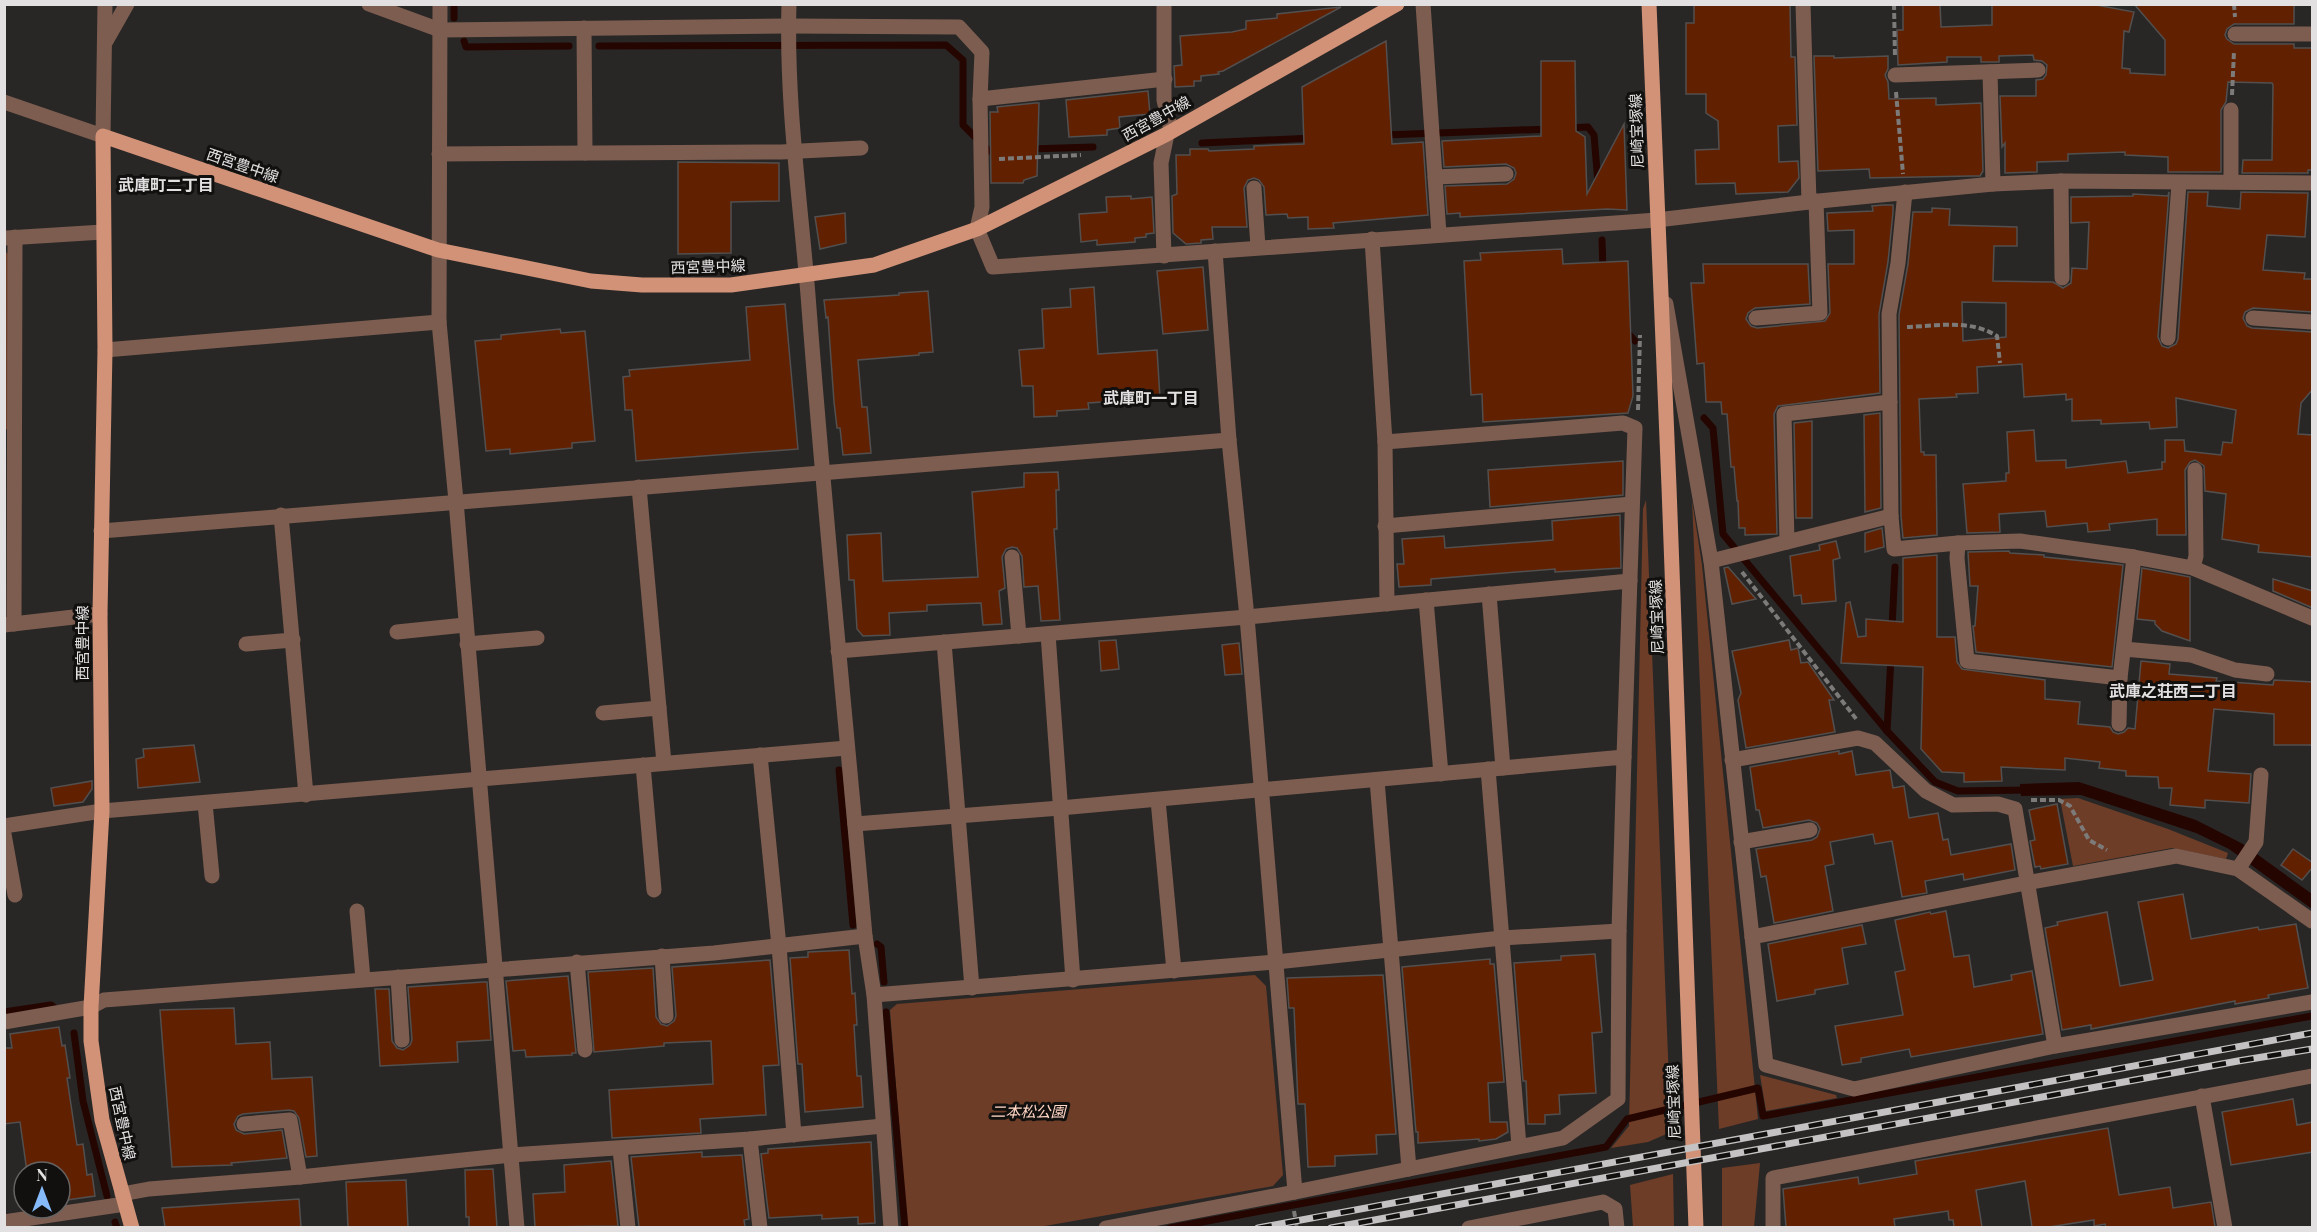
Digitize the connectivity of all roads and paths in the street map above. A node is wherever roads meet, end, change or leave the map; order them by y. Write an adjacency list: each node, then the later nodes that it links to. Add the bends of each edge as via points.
1 (105, 4): 19 (street)
2 (127, 4): 19 (street)
3 (369, 4): 16 (street)
4 (440, 4): 16 (street)
5 (789, 4): 14 (street)
6 (1164, 4): 23 (street)
7 (1397, 4): 13 (main road, 西宮豊中線)
8 (1423, 4): 36 (street)
9 (1648, 4): 45 (main road, 尼崎宝塚線)
10 (1803, 4): 44 (street)
11 (1894, 4): 22 (path)
12 (2234, 4): 17 (path)
13 (1376, 10): 27 (main road, 西宮豊中線)
14 (788, 26): 15 (street); 24 (street, via 959,27 982,52); 30 (street)
15 (584, 28): 16 (street); 31 (street)
16 (440, 30): 32 (street)
17 (2235, 34): 18 (street); 26 (path)
18 (2313, 34)
19 (104, 44): 28 (street)
20 (2038, 70): 21 (street)
21 (1990, 72): 22 (street); 41 (street)
22 (1895, 75): 43 (path)
23 (1165, 79): 24 (street); 27 (street)
24 (980, 99): 34 (street)
25 (4, 102): 28 (street)
26 (2231, 110): 38 (street)
27 (1169, 132): 46 (main road, 西宮豊中線); 54 (street, via 1161,163)
28 (103, 136): 47 (main road, 西宮豊中線); 52 (main road, 西宮豊中線)
29 (861, 148): 30 (street)
30 (794, 151): 31 (street); 56 (street)
31 (585, 153): 32 (street)
32 (440, 154): 52 (street)
33 (1087, 155): 34 (path)
34 (980, 157): 46 (street, via 982,207)
35 (1506, 174): 36 (street)
36 (1435, 177): 48 (street)
37 (2061, 181): 39 (street); 41 (street); 57 (street)
38 (2231, 182): 39 (street); 40 (street)
39 (2179, 183): 64 (street)
40 (2313, 183)
41 (1993, 184): 43 (street)
42 (1254, 188): 51 (street)
43 (1905, 192): 44 (street); 62 (street)
44 (1813, 201): 45 (street); 58 (street, via 1820,313)
45 (1657, 220): 48 (street); 55 (main road, 尼崎宝塚線)
46 (977, 229): 54 (street, via 993,267); 56 (main road, 西宮豊中線, via 874,265)
47 (103, 232): 49 (street); 65 (main road, 西宮豊中線)
48 (1439, 234): 50 (street)
49 (10, 238): 69 (street)
50 (1372, 239): 51 (street); 71 (street)
51 (1258, 248): 53 (street)
52 (438, 250): 56 (main road, 西宮豊中線, via 611,283 731,285); 60 (street)
53 (1215, 251): 54 (street); 70 (street)
54 (1164, 256)
55 (1660, 274): 85 (street); 191 (main road, 尼崎宝塚線)
56 (806, 275): 73 (street)
57 (2062, 278)
58 (1756, 318)
59 (2253, 318): 61 (street)
60 (439, 322): 65 (street); 75 (street)
61 (2313, 322)
62 (1890, 327): 66 (path, via 1967,325 1988,330 1997,336); 67 (street)
63 (1640, 335): 68 (path)
64 (2168, 338)
65 (105, 350): 80 (main road, 西宮豊中線)
66 (2000, 363)
67 (1890, 402): 78 (street); 81 (street, via 1784,414)
68 (1635, 428): 71 (street, via 1623,423); 76 (street)
69 (9, 440): 94 (street)
70 (1229, 440): 73 (street); 92 (street)
71 (1385, 442): 79 (street)
72 (2195, 470): 86 (street)
73 (821, 473): 74 (street); 105 (street)
74 (639, 487): 75 (street); 108 (street)
75 (456, 501): 77 (street); 95 (street)
76 (1632, 504): 79 (street); 87 (street)
77 (281, 515): 80 (street); 100 (street)
78 (1891, 516): 81 (street); 82 (street, via 1894,549)
79 (1385, 526): 90 (street)
80 (101, 531): 91 (main road, 西宮豊中線)
81 (1787, 542): 85 (street)
82 (1958, 543): 84 (street, via 2020,541); 107 (street, via 1967,661)
83 (1012, 557): 98 (street)
84 (2134, 557): 86 (street); 104 (street)
85 (1722, 559): 111 (path, via 1740,569); 115 (street)
86 (2193, 568): 93 (street)
87 (1630, 581): 88 (street); 114 (street)
88 (1489, 594): 89 (street); 118 (street)
89 (1426, 600): 90 (street); 119 (street)
90 (1387, 604): 92 (street)
91 (100, 614): 94 (street); 129 (main road, 西宮豊中線)
92 (1247, 617): 97 (street); 123 (street)
93 (2313, 618)
94 (9, 625)
95 (465, 625): 96 (street); 103 (street)
96 (397, 632)
97 (1048, 634): 98 (street); 128 (street)
98 (1019, 636): 101 (street)
99 (537, 638): 103 (street)
100 (292, 640): 102 (street); 124 (street)
101 (944, 642): 105 (street); 130 (street)
102 (246, 644)
103 (467, 644): 121 (street)
104 (2124, 649): 106 (street, via 2191,655 2235,670); 107 (street)
105 (838, 651): 112 (street)
106 (2267, 674)
107 (2120, 678): 110 (street)
108 (659, 708): 109 (street); 116 (street)
109 (603, 713)
110 (2119, 724)
111 (1875, 743): 115 (street, via 1858,738); 127 (street, via 1926,791 1953,805)
112 (847, 748): 113 (street); 131 (street)
113 (760, 755): 116 (street); 148 (street)
114 (1624, 757): 118 (street); 144 (street)
115 (1732, 760): 135 (street)
116 (664, 763): 117 (street)
117 (643, 765): 121 (street); 140 (street)
118 (1496, 768): 119 (street); 147 (street)
119 (1441, 774): 122 (street)
120 (2261, 775): 136 (street, via 2256,843)
121 (478, 778): 124 (street); 153 (street)
122 (1377, 780): 123 (street); 149 (street)
123 (1260, 790): 125 (street); 152 (street)
124 (306, 795): 126 (street)
125 (1158, 800): 128 (street); 154 (street)
126 (205, 803): 129 (street); 138 (street)
127 (2008, 807): 137 (path, via 2019,800 2059,800 2070,806 2089,840 2107,849); 139 (street, via 2015,809)
128 (1060, 808): 130 (street); 157 (street)
129 (102, 811): 132 (street); 161 (main road, 西宮豊中線)
130 (958, 815): 131 (street); 158 (street)
131 (855, 824): 145 (street)
132 (4, 826)
133 (1810, 830): 135 (street)
134 (4, 834): 141 (street)
135 (1741, 843): 146 (street)
136 (2240, 866): 137 (street, via 2176,856); 143 (street)
137 (2111, 868): 139 (street)
138 (212, 876)
139 (2026, 883): 146 (street); 165 (street)
140 (654, 890)
141 (15, 895)
142 (357, 911): 156 (street)
143 (2313, 921)
144 (1619, 931): 147 (street); 173 (street, via 1618,1100 1563,1138)
145 (865, 936): 148 (street); 159 (street)
146 (1752, 937): 165 (street, via 1766,1065 1854,1089)
147 (1502, 938): 149 (street); 173 (street)
148 (778, 946): 150 (street); 171 (street)
149 (1392, 950): 152 (street); 176 (street)
150 (662, 956): 151 (street); 162 (street)
151 (577, 962): 153 (street); 166 (street)
152 (1276, 962): 154 (street); 178 (street)
153 (495, 969): 155 (street); 175 (street)
154 (1174, 971): 157 (street)
155 (398, 977): 156 (street); 164 (street)
156 (363, 979): 161 (street, via 104,1000)
157 (1073, 980): 158 (street)
158 (972, 988): 159 (street)
159 (874, 995): 170 (street)
160 (2313, 1002): 165 (street)
161 (91, 1007): 163 (street); 179 (main road, 西宮豊中線, via 91,1041 102,1120)
162 (666, 1016)
163 (4, 1022)
164 (402, 1040)
165 (2055, 1046)
166 (585, 1050)
167 (2313, 1076): 168 (street)
168 (2202, 1096): 192 (street, via 1773,1178); 193 (street)
169 (244, 1124): 177 (street, via 290,1120)
170 (883, 1126): 171 (street); 186 (street)
171 (794, 1135): 172 (street)
172 (750, 1139): 174 (street); 185 (street)
173 (1520, 1146): 176 (street)
174 (620, 1149): 175 (street); 184 (street)
175 (511, 1155): 177 (street); 183 (street)
176 (1409, 1168): 178 (street)
177 (300, 1177): 179 (street, via 149,1189)
178 (1295, 1192): 187 (street)
179 (123, 1199): 181 (street); 182 (main road, 西宮豊中線)
180 (1294, 1209): 188 (path)
181 (4, 1222)
182 (132, 1227)
183 (517, 1227)
184 (628, 1227)
185 (760, 1227)
186 (891, 1227)
187 (1106, 1227)
188 (1297, 1227)
189 (1469, 1227): 190 (street, via 1603,1202 1615,1209)
190 (1617, 1227)
191 (1696, 1227)
192 (1773, 1227)
193 (2225, 1227)

